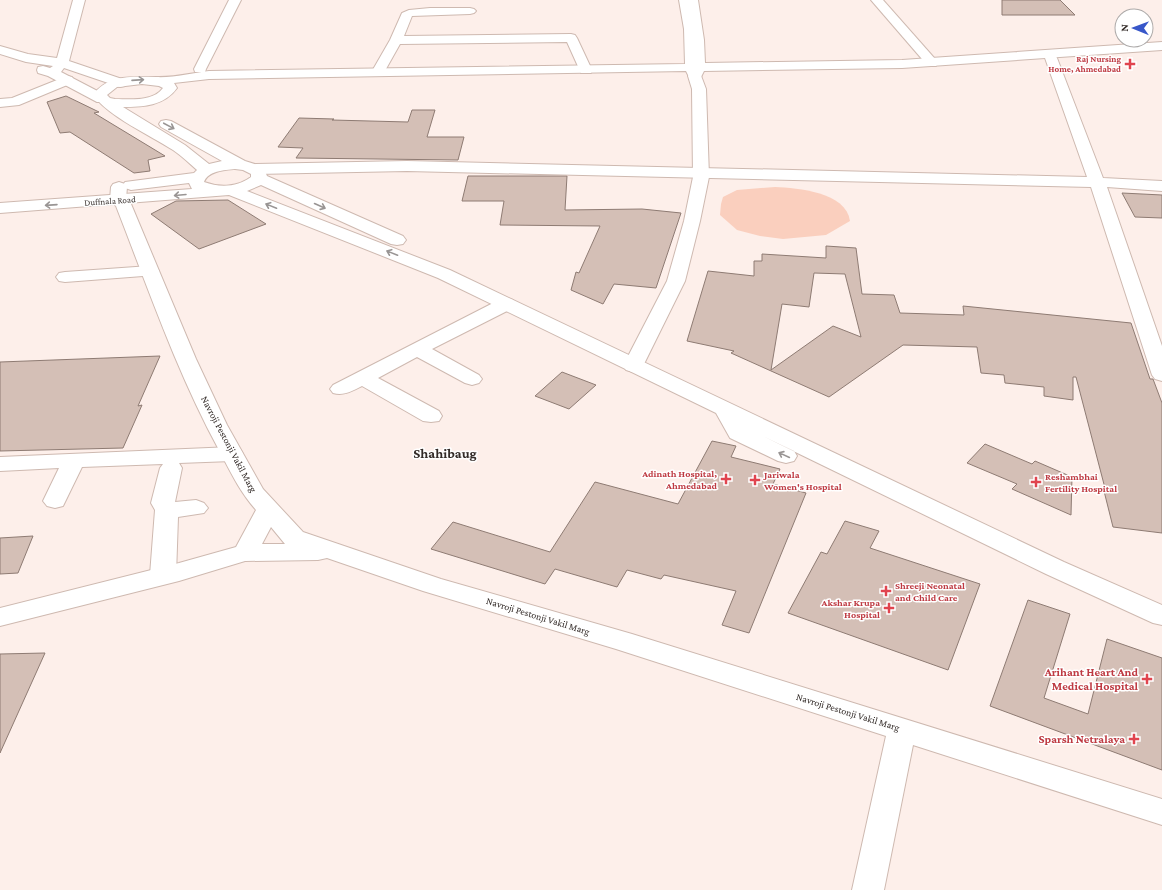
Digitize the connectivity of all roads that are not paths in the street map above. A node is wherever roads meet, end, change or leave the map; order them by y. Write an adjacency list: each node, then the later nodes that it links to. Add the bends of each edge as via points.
1 (79, 0): 13 (street)
2 (234, 0): 15 (street)
3 (685, 0): 17 (street)
4 (692, 0): 17 (street, via 699,49)
5 (877, 0): 14 (street)
6 (470, 11): 7 (street, via 409,13)
7 (396, 40): 16 (street, via 571,38); 19 (street)
8 (1162, 46): 14 (street)
9 (0, 50): 13 (street, via 26,58)
10 (1162, 50): 12 (street)
11 (0, 57): 18 (street)
12 (1051, 58): 17 (street, via 912,68); 31 (street)
13 (62, 63): 18 (street); 22 (street)
14 (932, 63): 17 (street)
15 (200, 69)
16 (586, 70): 17 (street); 19 (street)
17 (695, 71): 23 (street, via 208,80 184,83); 30 (street, via 699,89)
18 (53, 73): 20 (street)
19 (376, 73): 21 (street, via 208,75)
20 (67, 80): 24 (street); 26 (street, via 14,102)
21 (158, 81): 22 (street, one-way to 21); 23 (street, via 168,84)
22 (120, 83): 24 (street, via 103,91 100,95)
23 (169, 91): 25 (street)
24 (105, 100): 25 (street, via 133,104); 28 (street, via 180,148)
25 (154, 100): 27 (street, one-way to 27, via 142,103 140,108 146,114)
26 (0, 103)
27 (240, 165): 28 (street, via 222,166); 29 (street)
28 (202, 173): 33 (street, via 196,181 197,185); 34 (street)
29 (258, 173): 30 (street, via 407,166); 33 (street, Duffnala Road, via 249,186); 41 (street, one-way to 41, via 457,267)
30 (701, 174): 31 (street); 41 (street, via 692,222 676,281)
31 (1097, 182): 32 (street); 42 (street)
32 (1162, 186)
33 (225, 191): 34 (street, Duffnala Road, one-way to 34); 39 (street, one-way to 33, via 444,274)
34 (118, 194): 35 (street); 36 (street, Duffnala Road, one-way to 36); 37 (street, Navroji Pestonji Vakil Marg)
35 (0, 196)
36 (0, 208)
37 (150, 271): 38 (street); 48 (street, Navroji Pestonji Vakil Marg, via 186,359)
38 (65, 277)
39 (506, 304): 40 (street); 41 (street)
40 (419, 350): 43 (street); 44 (street)
41 (636, 361): 46 (street); 59 (street, via 691,383 1062,559)
42 (1162, 375)
43 (364, 378): 45 (street); 47 (street)
44 (472, 379)
45 (340, 390)
46 (724, 409): 60 (street, via 1055,568); 62 (street, one-way to 46, via 738,433)
47 (431, 416)
48 (232, 454): 49 (street); 54 (street, Navroji Pestonji Vakil Marg, via 254,492)
49 (74, 461): 50 (street); 52 (street)
50 (0, 464)
51 (171, 468): 55 (street, via 163,503)
52 (56, 501)
53 (196, 508): 55 (street)
54 (268, 509): 56 (street, Navroji Pestonji Vakil Marg, via 294,538); 57 (street)
55 (167, 510): 58 (street)
56 (334, 551): 57 (street); 63 (street, Navroji Pestonji Vakil Marg, via 432,585 623,641)
57 (245, 553): 58 (street)
58 (163, 575): 61 (street)
59 (1162, 603)
60 (1162, 616)
61 (0, 617)
62 (1162, 631)
63 (902, 729): 64 (street, Navroji Pestonji Vakil Marg); 65 (street)
64 (1162, 812)
65 (868, 890)

